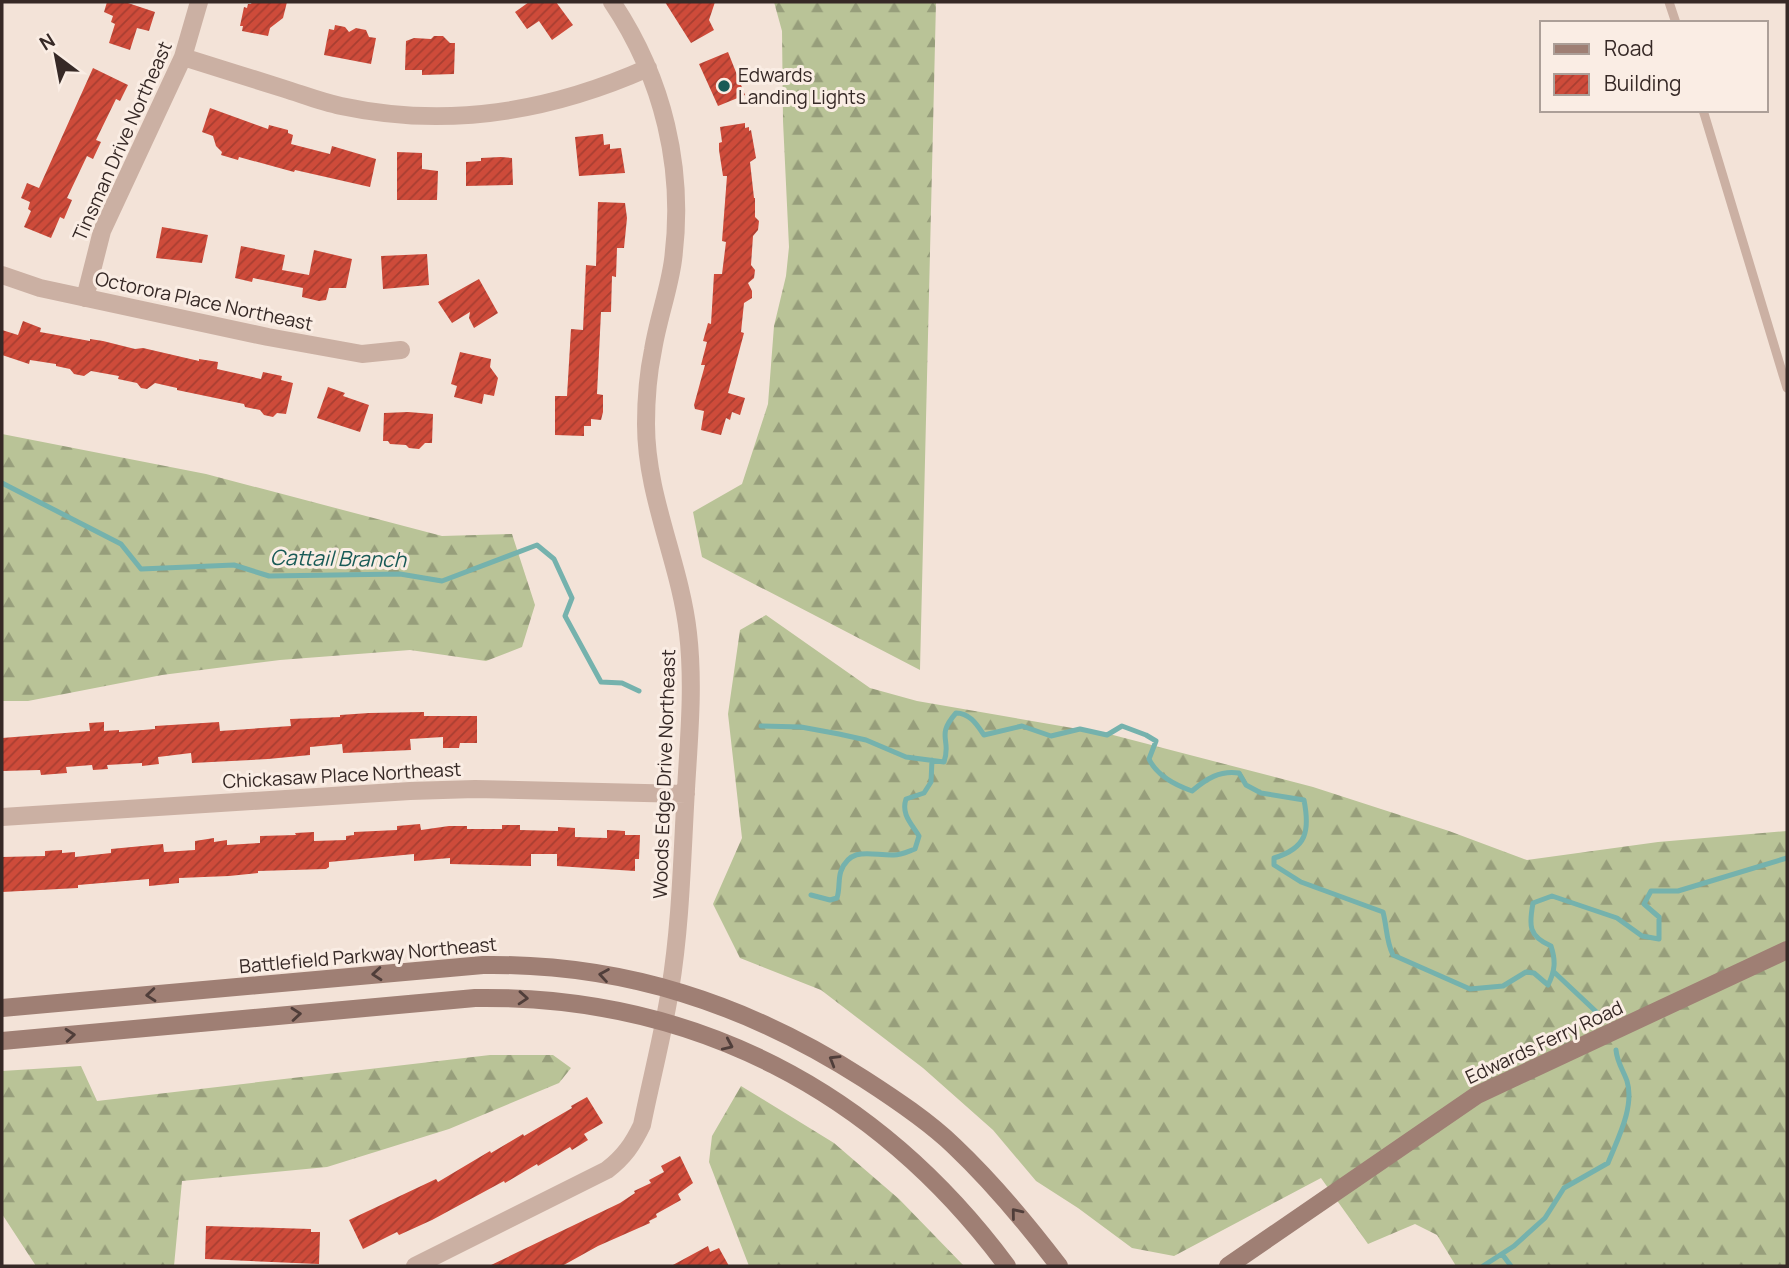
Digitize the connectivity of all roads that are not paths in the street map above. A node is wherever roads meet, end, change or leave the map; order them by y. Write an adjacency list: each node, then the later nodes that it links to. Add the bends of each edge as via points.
1 (199, 2): 5 (street, Tinsman Drive Northeast)
2 (612, 2): 6 (street, Woods Edge Drive Northeast)
3 (1669, 2): 4 (lane)
4 (1675, 21)
5 (183, 57): 6 (street, via 339,106 425,116 512,111); 9 (street, Tinsman Drive Northeast, via 102,231)
6 (648, 68): 12 (street, Woods Edge Drive Northeast, via 670,141 676,182 673,261 653,348 646,427 656,503 688,632 691,706)
7 (1704, 112): 11 (lane)
8 (2, 275): 9 (street, Octorora Place Northeast)
9 (85, 298): 10 (street, Octorora Place Northeast, via 362,354)
10 (401, 350)
11 (1787, 388)
12 (686, 794): 13 (street, Chickasaw Place Northeast, via 410,791); 15 (street, Woods Edge Drive Northeast, via 681,908)
13 (2, 817)
14 (1787, 950): 22 (main road, Edwards Ferry Road, via 1477,1095)
15 (670, 989): 16 (main road, Battlefield Parkway Northeast, one-way to 16, via 516,964); 17 (street, Woods Edge Drive Northeast); 21 (main road, Battlefield Parkway Northeast, one-way to 15, via 960,1152 891,1097 778,1029)
16 (2, 1008)
17 (664, 1021): 18 (main road, one-way to 17, via 475,998 570,1002); 19 (street, Woods Edge Drive Northeast, via 642,1125 623,1158); 20 (main road, one-way to 20, via 798,1077 845,1106 929,1175)
18 (2, 1041)
19 (423, 1265)
20 (1007, 1266)
21 (1059, 1266)
22 (1228, 1266)

